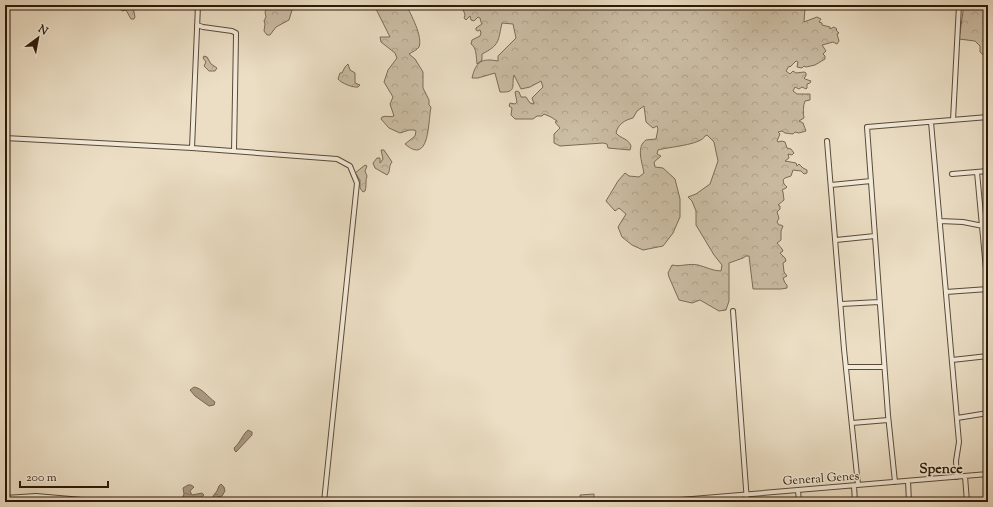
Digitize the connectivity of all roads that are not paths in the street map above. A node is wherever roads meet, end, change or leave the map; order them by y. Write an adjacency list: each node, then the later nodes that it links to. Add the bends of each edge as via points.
1 (198, 5): 3 (street)
2 (959, 5): 5 (street)
3 (197, 25): 9 (street); 10 (street, via 236,33)
4 (988, 117): 5 (street)
5 (954, 120): 6 (street)
6 (931, 122): 14 (street, via 867,127); 16 (street)
7 (5, 138): 9 (street)
8 (827, 141): 15 (street)
9 (192, 148): 10 (street)
10 (234, 151): 48 (street, via 337,160 350,166 357,183)
11 (988, 171): 12 (street)
12 (977, 172): 13 (street); 17 (street)
13 (952, 174)
14 (871, 181): 15 (street); 19 (street)
15 (831, 185): 20 (street)
16 (940, 221): 17 (street); 22 (street)
17 (982, 226): 18 (street); 21 (street)
18 (988, 227)
19 (875, 236): 20 (street); 23 (street)
20 (836, 240): 24 (street)
21 (988, 290): 22 (street)
22 (946, 292): 27 (street)
23 (879, 302): 24 (street); 29 (street)
24 (841, 304): 28 (street)
25 (733, 311): 41 (street)
26 (988, 356): 27 (street)
27 (952, 360): 31 (street)
28 (846, 367): 29 (street); 33 (street)
29 (884, 367): 32 (street)
30 (988, 413): 31 (street)
31 (957, 418): 36 (street)
32 (888, 420): 33 (street); 38 (street)
33 (852, 423): 39 (street)
34 (988, 474): 35 (street, General Genes)
35 (965, 476): 36 (street, General Genes); 54 (street)
36 (957, 477): 37 (street, General Genes)
37 (908, 481): 38 (street, General Genes); 53 (street)
38 (895, 482): 39 (street, General Genes)
39 (856, 486): 40 (street, General Genes); 52 (street)
40 (798, 490): 41 (street, General Genes); 51 (street)
41 (747, 494): 49 (street, General Genes); 50 (street)
42 (36, 496): 44 (street); 45 (street); 46 (street)
43 (5, 498): 44 (street)
44 (13, 500)
45 (86, 501): 47 (street)
46 (36, 502)
47 (104, 502)
48 (324, 502)
49 (656, 502)
50 (747, 502)
51 (799, 502)
52 (855, 502)
53 (909, 502)
54 (967, 502)

